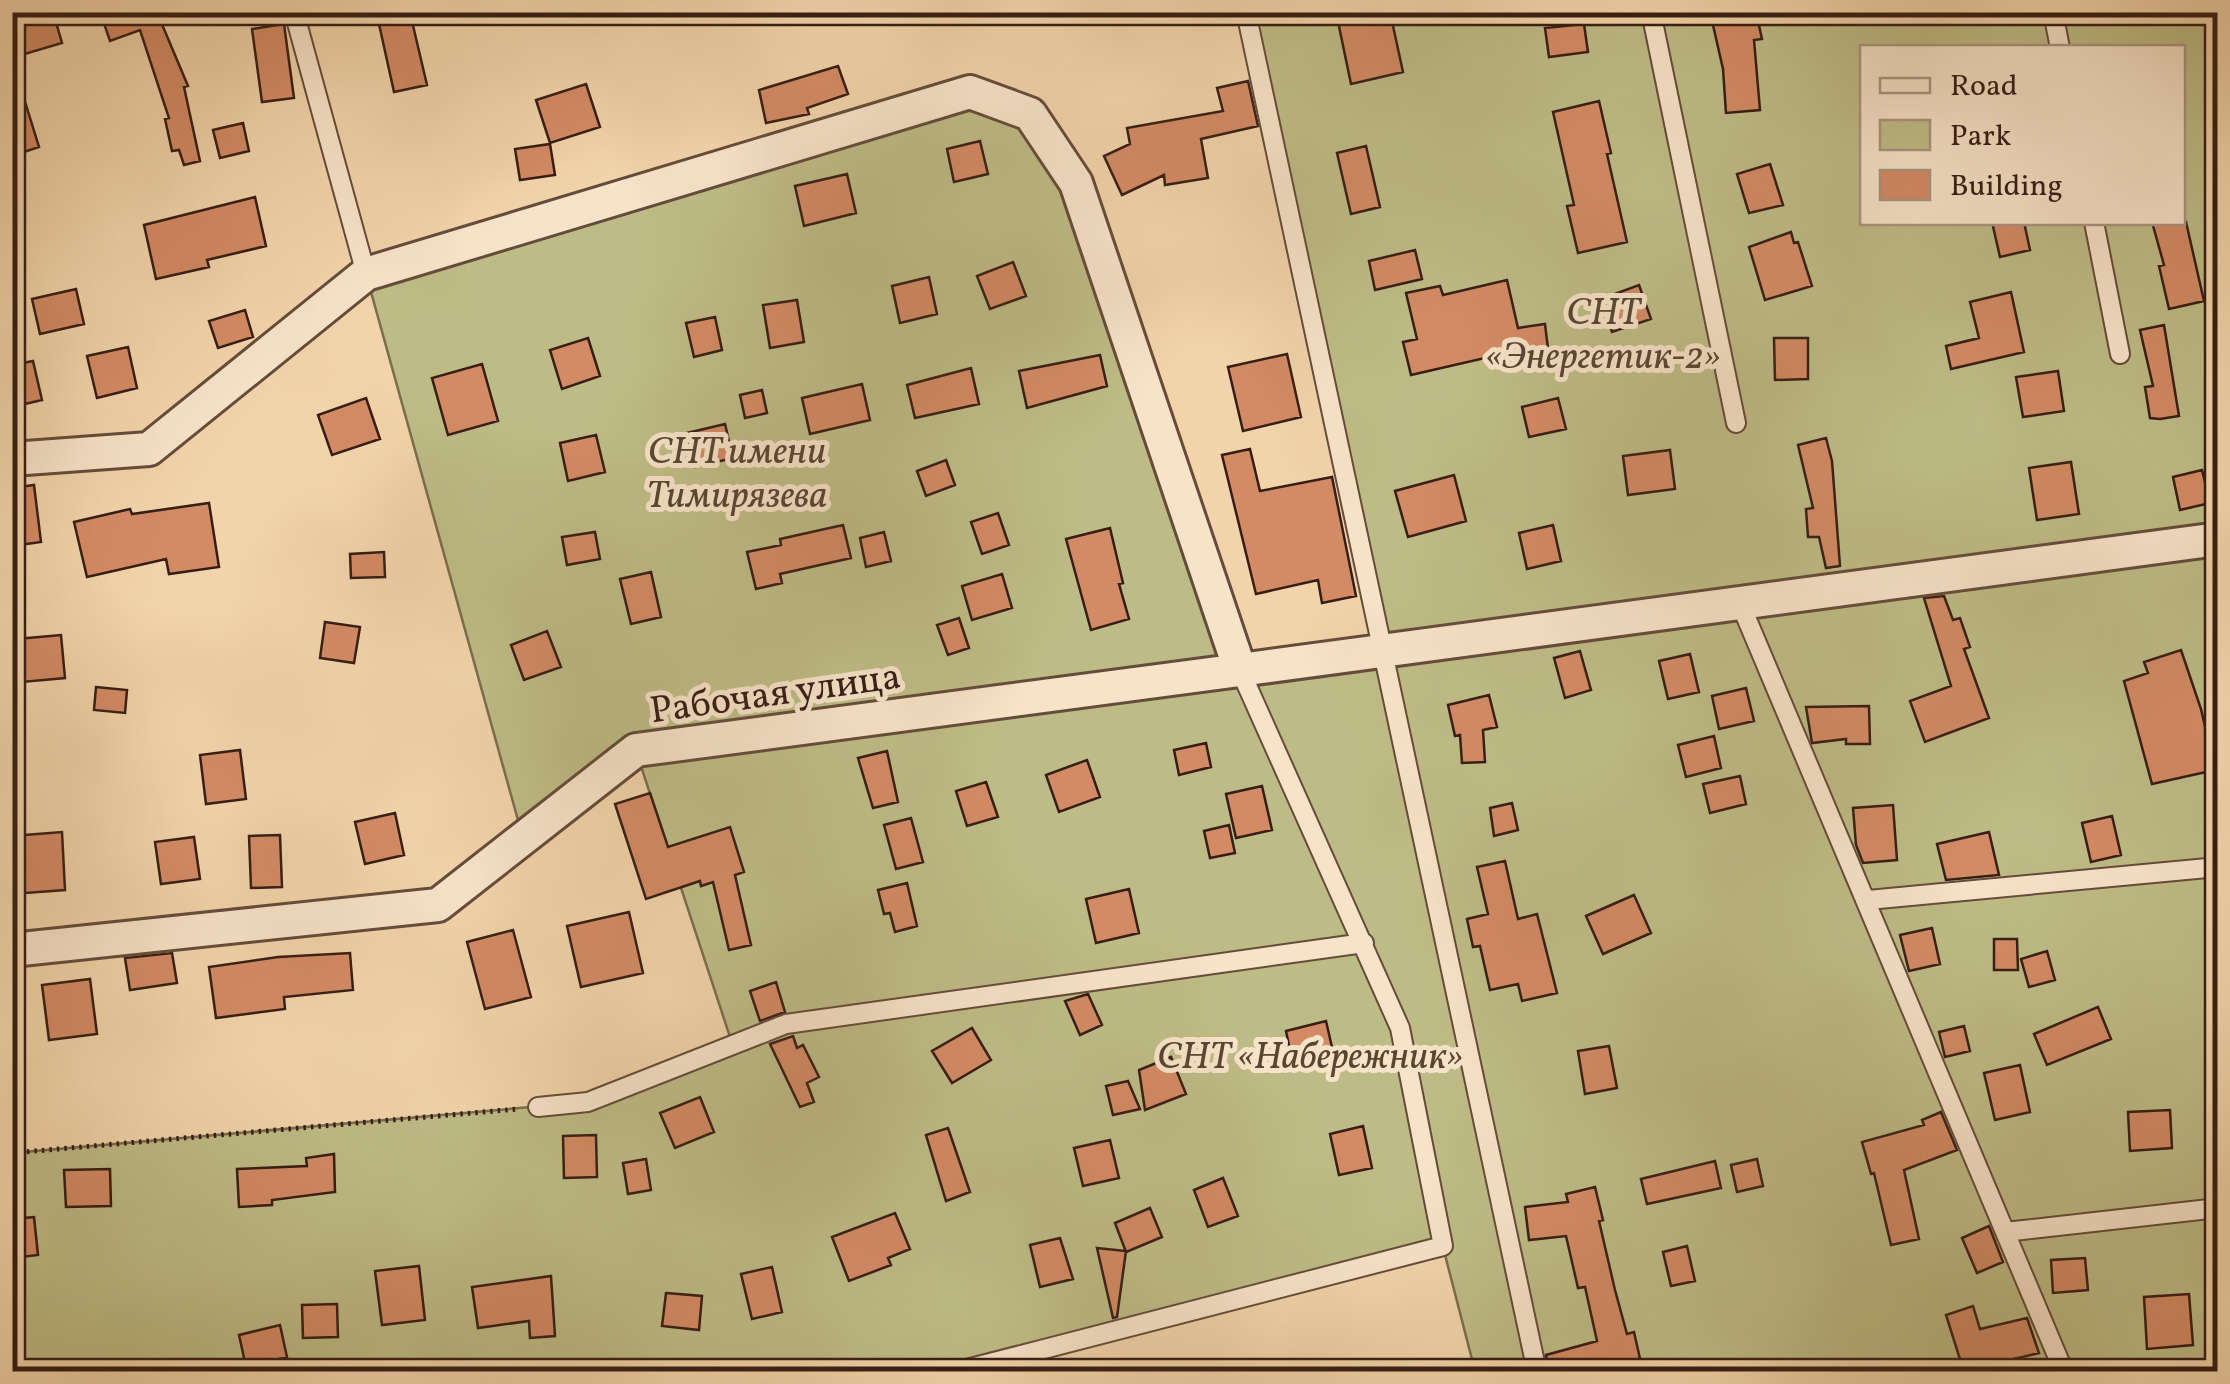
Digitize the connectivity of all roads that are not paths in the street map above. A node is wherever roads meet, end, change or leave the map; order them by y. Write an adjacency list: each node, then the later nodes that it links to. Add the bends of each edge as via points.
1 (294, 12): 7 (lane)
2 (1246, 12): 13 (lane)
3 (1651, 12): 9 (lane)
4 (2053, 12): 5 (lane)
5 (2059, 45)
6 (2095, 225): 8 (lane)
7 (366, 274): 10 (street, via 150,449); 14 (street, via 970,92 1030,114 1076,183)
8 (2120, 354)
9 (1736, 423)
10 (12, 459)
11 (2218, 539): 12 (street, Рабочая улица)
12 (1740, 603): 13 (street, Рабочая улица); 16 (lane)
13 (1383, 651): 14 (street, Рабочая улица); 23 (lane)
14 (1240, 670): 17 (lane); 18 (street, Рабочая улица, via 636,750 438,905)
15 (2218, 867): 16 (lane)
16 (1868, 900): 21 (lane)
17 (1364, 943): 19 (lane, via 786,1024 588,1102); 22 (lane, via 1400,1028 1443,1246)
18 (12, 950)
19 (538, 1107)
20 (2218, 1208): 21 (lane)
21 (2006, 1232): 24 (lane)
22 (954, 1372)
23 (1537, 1372)
24 (2064, 1372)

